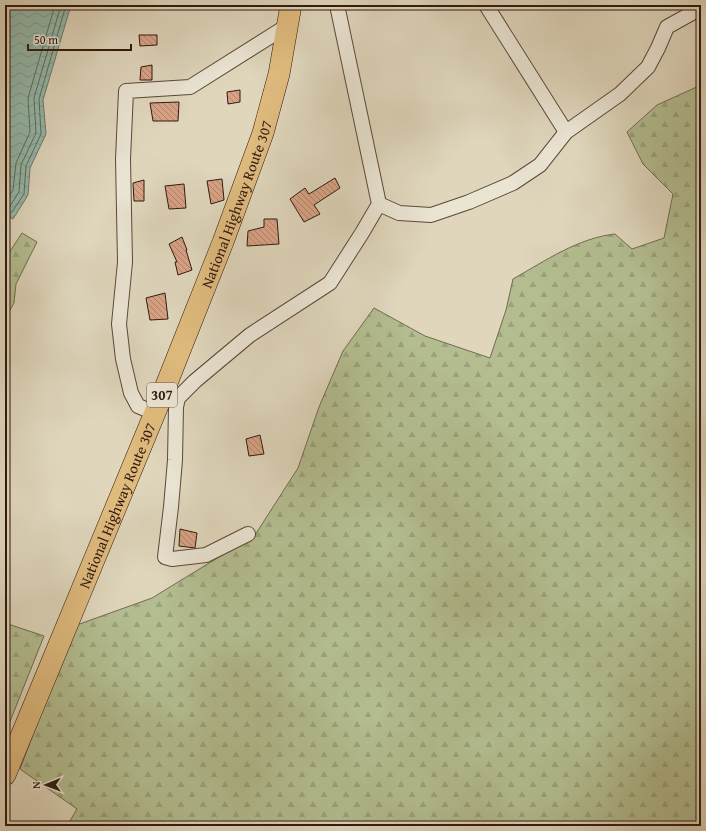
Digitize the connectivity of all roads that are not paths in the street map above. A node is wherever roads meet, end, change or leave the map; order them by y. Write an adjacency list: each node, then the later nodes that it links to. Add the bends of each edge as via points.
1 (291, 5): 5 (highway, National Highway Route 307 / 307)
2 (337, 5): 7 (street)
3 (486, 5): 6 (street)
4 (701, 8): 6 (street, via 667,27 648,67 620,94)
5 (287, 26): 8 (highway, National Highway Route 307 / 307, via 279,74 263,133); 8 (street, via 190,87 126,91 123,160 125,262 119,324 123,359 131,393 138,406)
6 (566, 132): 7 (street, via 540,165 513,183 470,202 431,215 399,213)
7 (379, 204): 8 (street, via 330,283 250,335 195,381)
8 (165, 402): 9 (street, via 176,407 171,507 164,557 172,559 206,555); 10 (highway, National Highway Route 307 / 307)
9 (248, 534)
10 (5, 775)

